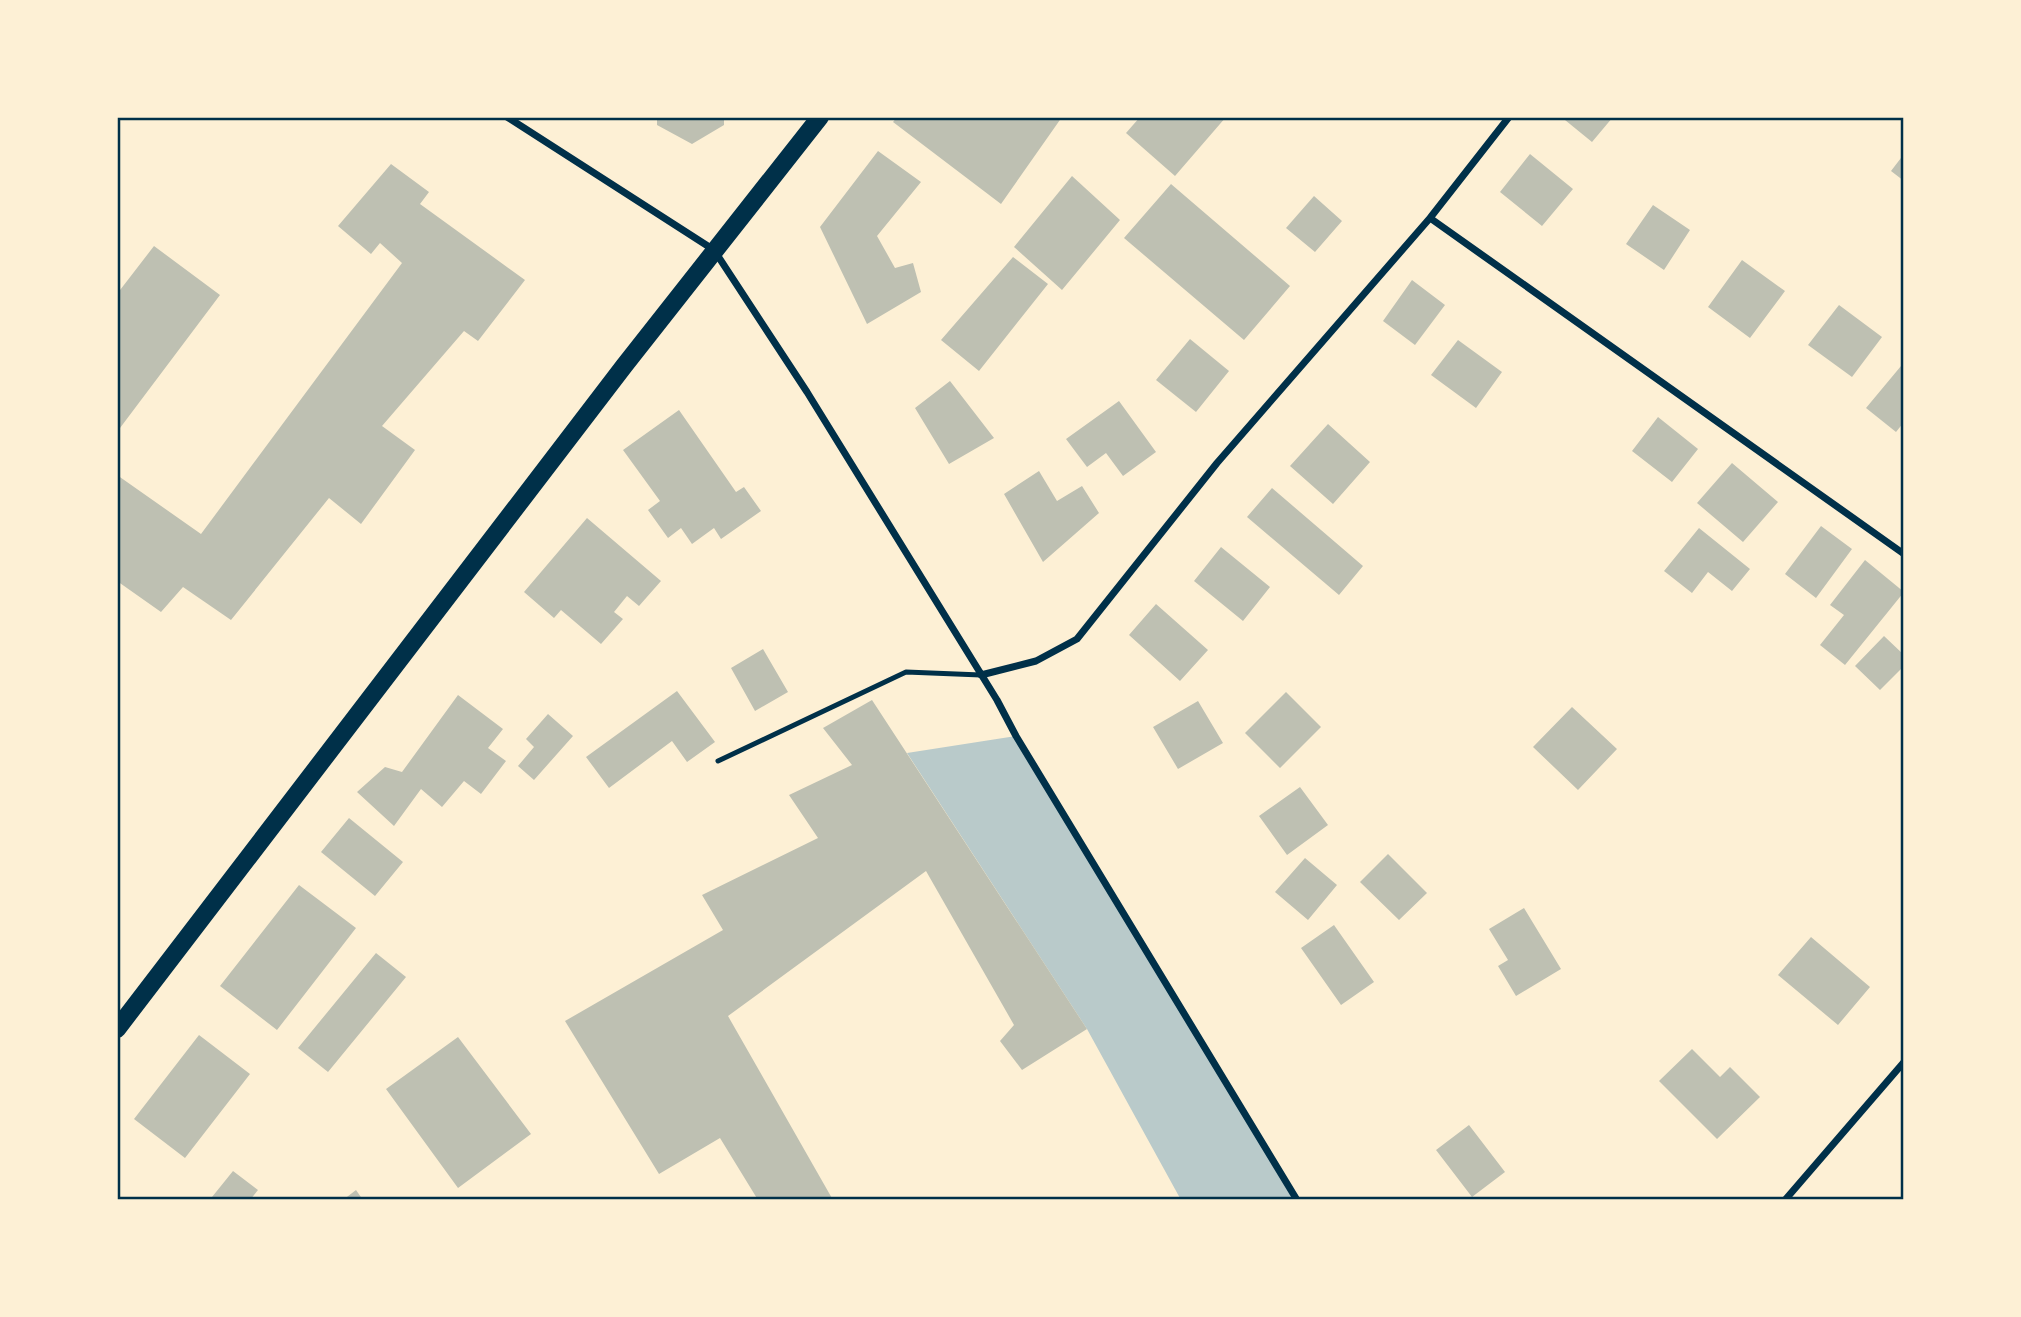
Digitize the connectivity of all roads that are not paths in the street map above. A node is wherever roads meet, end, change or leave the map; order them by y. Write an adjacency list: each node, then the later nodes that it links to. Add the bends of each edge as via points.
1 (507, 117): 5 (street)
2 (820, 117): 5 (main road)
3 (1509, 117): 4 (street)
4 (1430, 218): 6 (street); 7 (street, via 1217,463 1077,639 1036,661)
5 (715, 250): 7 (street); 9 (main road)
6 (1904, 554)
7 (981, 675): 8 (lane, via 906,672); 11 (street)
8 (718, 761)
9 (117, 1029)
10 (1904, 1062): 12 (street)
11 (1297, 1200)
12 (1785, 1200)

